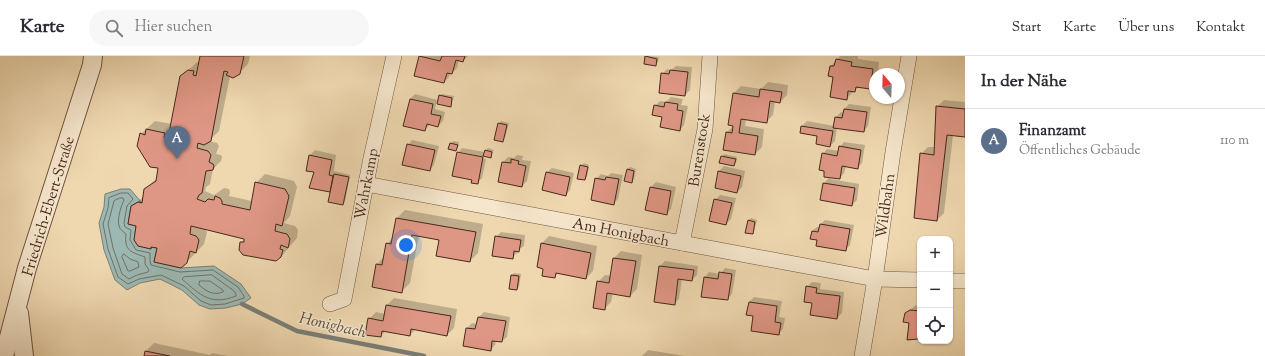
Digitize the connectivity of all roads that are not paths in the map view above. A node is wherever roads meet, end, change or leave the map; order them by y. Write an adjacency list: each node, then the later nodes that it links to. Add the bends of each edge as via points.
1 (93, 56): 11 (street, Friedrich-Ebert-Straße)
2 (394, 56): 5 (street, Wahrkamp)
3 (710, 56): 6 (street, Burenstock, via 705,129)
4 (909, 56): 7 (street, Wildbahn)
5 (366, 184): 6 (street, Am Honigbach); 12 (street, Wahrkamp, via 344,299)
6 (682, 244): 7 (street, Am Honigbach)
7 (875, 279): 8 (street, Am Honigbach); 15 (street, Wildbahn)
8 (917, 280)
9 (953, 281): 10 (street)
10 (965, 281)
11 (18, 304): 13 (street, Friedrich-Ebert-Straße); 14 (street)
12 (330, 304)
13 (4, 356)
14 (24, 356)
15 (862, 356)

